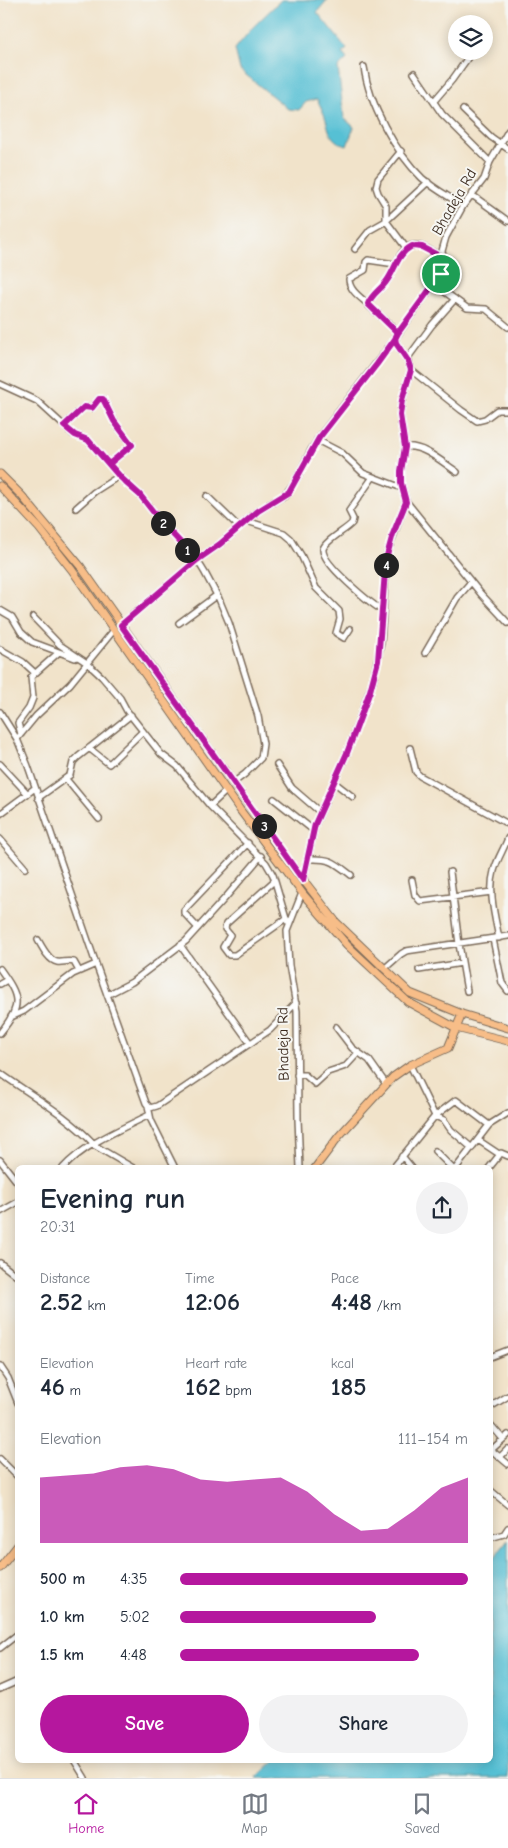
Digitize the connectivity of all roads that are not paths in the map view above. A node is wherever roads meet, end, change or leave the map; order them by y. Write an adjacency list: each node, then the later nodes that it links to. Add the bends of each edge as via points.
1 (466, 60): 4 (street)
2 (364, 67): 9 (street, via 371,97)
3 (414, 74): 4 (street)
4 (434, 101): 10 (street, via 442,114)
5 (463, 110): 7 (street)
6 (508, 131): 7 (street, Bhadeja Rd)
7 (501, 143): 8 (street); 10 (street, Bhadeja Rd)
8 (508, 149)
9 (400, 151): 11 (street); 14 (street, via 377,183 377,191 386,206)
10 (490, 162): 12 (street, Bhadeja Rd, via 484,179)
11 (428, 182): 13 (street); 14 (street)
12 (472, 195): 13 (street, Bhadeja Rd); 15 (street)
13 (463, 206): 18 (street, Bhadeja Rd, via 444,240)
14 (386, 221): 16 (street, via 370,230); 17 (street)
15 (508, 221)
16 (354, 249)
17 (407, 249): 18 (street, via 419,246); 19 (street)
18 (443, 258): 20 (street, Bhadeja Rd, via 443,270)
19 (395, 264): 22 (street, via 388,280); 22 (street, via 368,260 365,270 349,279 353,290)
20 (434, 284): 21 (street); 24 (street, Bhadeja Rd)
21 (455, 299): 23 (street, via 470,310 486,309); 26 (street)
22 (368, 304): 24 (street)
23 (508, 327)
24 (398, 333): 25 (street, Bhadeja Rd)
25 (395, 339): 26 (street); 31 (street, Bhadeja Rd)
26 (407, 359): 27 (street)
27 (411, 370): 29 (street, via 478,421 497,410); 32 (street, via 400,415)
28 (0, 384): 30 (street, via 37,401)
29 (508, 410)
30 (64, 426): 33 (street, via 88,440); 33 (street, via 84,407 92,408 99,399 103,399 132,445)
31 (317, 440): 37 (street, via 342,453 363,473); 43 (street, Bhadeja Rd, via 286,495)
32 (405, 447): 34 (street, via 423,451); 39 (street)
33 (109, 464): 36 (street)
34 (457, 472)
35 (0, 474): 53 (main road, via 81,567)
36 (119, 476): 42 (street); 45 (street)
37 (373, 477): 39 (street); 49 (street, via 349,511 352,523 325,544 323,550 325,559 333,568)
38 (0, 486): 55 (main road, via 39,528)
39 (402, 488): 41 (street)
40 (207, 496): 44 (street)
41 (406, 502): 46 (street); 49 (street, via 387,554)
42 (76, 508)
43 (247, 521): 44 (street, Bhadeja Rd); 54 (street, via 288,536 316,588 339,611 336,633 344,638)
44 (239, 527): 45 (street, Bhadeja Rd)
45 (197, 560): 47 (street); 53 (street, Bhadeja Rd)
46 (471, 582): 52 (street); 58 (street, via 457,598)
47 (216, 594): 51 (street); 72 (street, via 232,632 258,716 263,744 261,758)
48 (0, 610): 57 (street, via 12,617 32,642)
49 (382, 610): 73 (street, via 374,681)
50 (33, 616): 59 (street, via 60,645)
51 (179, 623)
52 (508, 623)
53 (121, 625): 72 (main road)
54 (350, 629)
55 (114, 630): 60 (street); 75 (main road)
56 (0, 649): 61 (street)
57 (58, 653): 59 (street); 61 (street)
58 (425, 653)
59 (78, 658): 60 (street)
60 (87, 663): 63 (street, via 116,693); 65 (street)
61 (35, 673): 65 (street, via 30,680 33,698 18,723)
62 (0, 712): 66 (street)
63 (131, 715): 64 (street); 67 (street)
64 (143, 731): 67 (street, via 109,764); 80 (street)
65 (21, 734): 66 (street)
66 (17, 739): 74 (street)
67 (89, 748): 71 (street, via 73,762 72,773)
68 (410, 748): 84 (street, via 420,776)
69 (0, 764): 76 (street)
70 (277, 765): 81 (street, via 292,788)
71 (66, 779): 78 (street); 83 (street)
72 (233, 782): 94 (main road)
73 (335, 783): 77 (street); 81 (street)
74 (35, 788): 76 (street); 78 (street)
75 (226, 791): 80 (street); 98 (main road)
76 (27, 794): 82 (street)
77 (353, 797)
78 (38, 798): 108 (street)
79 (274, 799): 85 (street)
80 (210, 806): 88 (street)
81 (320, 812): 85 (street)
82 (0, 814)
83 (99, 819)
84 (508, 824)
85 (313, 830): 90 (street)
86 (508, 838): 97 (street, via 494,869)
87 (0, 839): 91 (street)
88 (248, 842): 89 (street); 101 (street, via 184,910)
89 (261, 856): 96 (street); 101 (street)
90 (309, 859): 93 (street, via 326,859); 94 (street)
91 (25, 868)
92 (450, 872): 99 (street)
93 (351, 875)
94 (303, 880): 109 (main road, via 336,922)
95 (412, 880): 99 (street, via 415,895 420,901)
96 (274, 881): 100 (street); 100 (street, via 226,924 225,929 230,935 223,947 229,955 234,954)
97 (492, 892): 99 (street); 103 (street)
98 (302, 893): 100 (street, Bhadeja Rd); 122 (main road, via 347,945 408,1002)
99 (453, 897): 105 (street)
100 (287, 922): 118 (street, Bhadeja Rd, via 288,957)
101 (198, 928): 106 (street)
102 (508, 936): 103 (street)
103 (496, 939): 105 (street); 116 (street, via 502,983)
104 (38, 940): 112 (street, via 53,960 74,962)
105 (459, 944): 107 (street); 109 (street, via 402,953)
106 (180, 945): 117 (street, via 132,982); 126 (street)
107 (462, 963): 111 (street); 115 (street)
108 (96, 964): 112 (street); 117 (street)
109 (384, 969): 119 (main road, via 410,993)
110 (0, 970): 113 (street)
111 (419, 970)
112 (79, 971): 120 (street)
113 (7, 980): 114 (street); 120 (street, via 17,996)
114 (0, 984)
115 (467, 991)
116 (508, 991)
117 (106, 995): 132 (street)
118 (296, 1003): 126 (street, via 275,1026); 130 (street, Bhadeja Rd)
119 (462, 1014): 122 (main road); 123 (main road)
120 (11, 1017): 124 (street)
121 (336, 1027): 127 (street)
122 (456, 1028): 125 (main road); 128 (main road, via 448,1048)
123 (508, 1028)
124 (0, 1033)
125 (508, 1041)
126 (250, 1043): 132 (street, via 157,1106)
127 (358, 1052): 130 (street, via 346,1066 328,1072 315,1084 305,1076); 131 (street, via 369,1060)
128 (410, 1065): 131 (main road); 135 (street)
129 (0, 1074): 138 (street, via 74,1124)
130 (297, 1075): 148 (street, Bhadeja Rd)
131 (386, 1084): 149 (main road)
132 (148, 1106): 134 (street)
133 (508, 1113): 136 (street)
134 (149, 1115): 138 (street); 147 (street)
135 (435, 1116): 136 (street, via 456,1100); 139 (street, via 444,1120); 142 (street)
136 (489, 1125): 137 (street)
137 (478, 1140): 139 (street); 141 (street)
138 (93, 1144): 145 (street); 146 (street)
139 (472, 1148): 153 (street)
140 (435, 1151): 152 (street)
141 (500, 1154): 143 (street); 154 (street)
142 (402, 1156): 150 (street); 151 (street)
143 (508, 1156)
144 (0, 1160): 155 (street)
145 (66, 1165)
146 (128, 1165)
147 (174, 1165)
148 (300, 1165)
149 (317, 1165)
150 (395, 1165)
151 (410, 1165)
152 (451, 1165)
153 (457, 1165)
154 (491, 1165)
155 (15, 1180)
156 (15, 1204): 157 (street)
157 (0, 1212)
158 (0, 1262): 159 (street)
159 (15, 1274)
160 (508, 1350): 161 (street)
161 (493, 1356)
162 (0, 1366): 163 (street)
163 (15, 1396)
164 (508, 1396): 165 (street)
165 (493, 1405)
166 (493, 1426): 167 (street)
167 (506, 1437): 168 (street)
168 (493, 1448)
169 (508, 1449): 171 (street)
170 (493, 1452): 171 (street)
171 (500, 1457): 173 (street)
172 (0, 1459): 174 (street)
173 (508, 1464)
174 (15, 1474)
175 (493, 1492): 176 (street)
176 (508, 1505)
177 (508, 1528): 178 (street, via 504,1534)
178 (493, 1537)
179 (15, 1549): 180 (main road)
180 (0, 1568)
181 (15, 1636): 182 (street)
182 (0, 1648)
183 (15, 1682): 184 (street)
184 (0, 1690)
185 (76, 1763): 186 (street)
186 (85, 1778)

